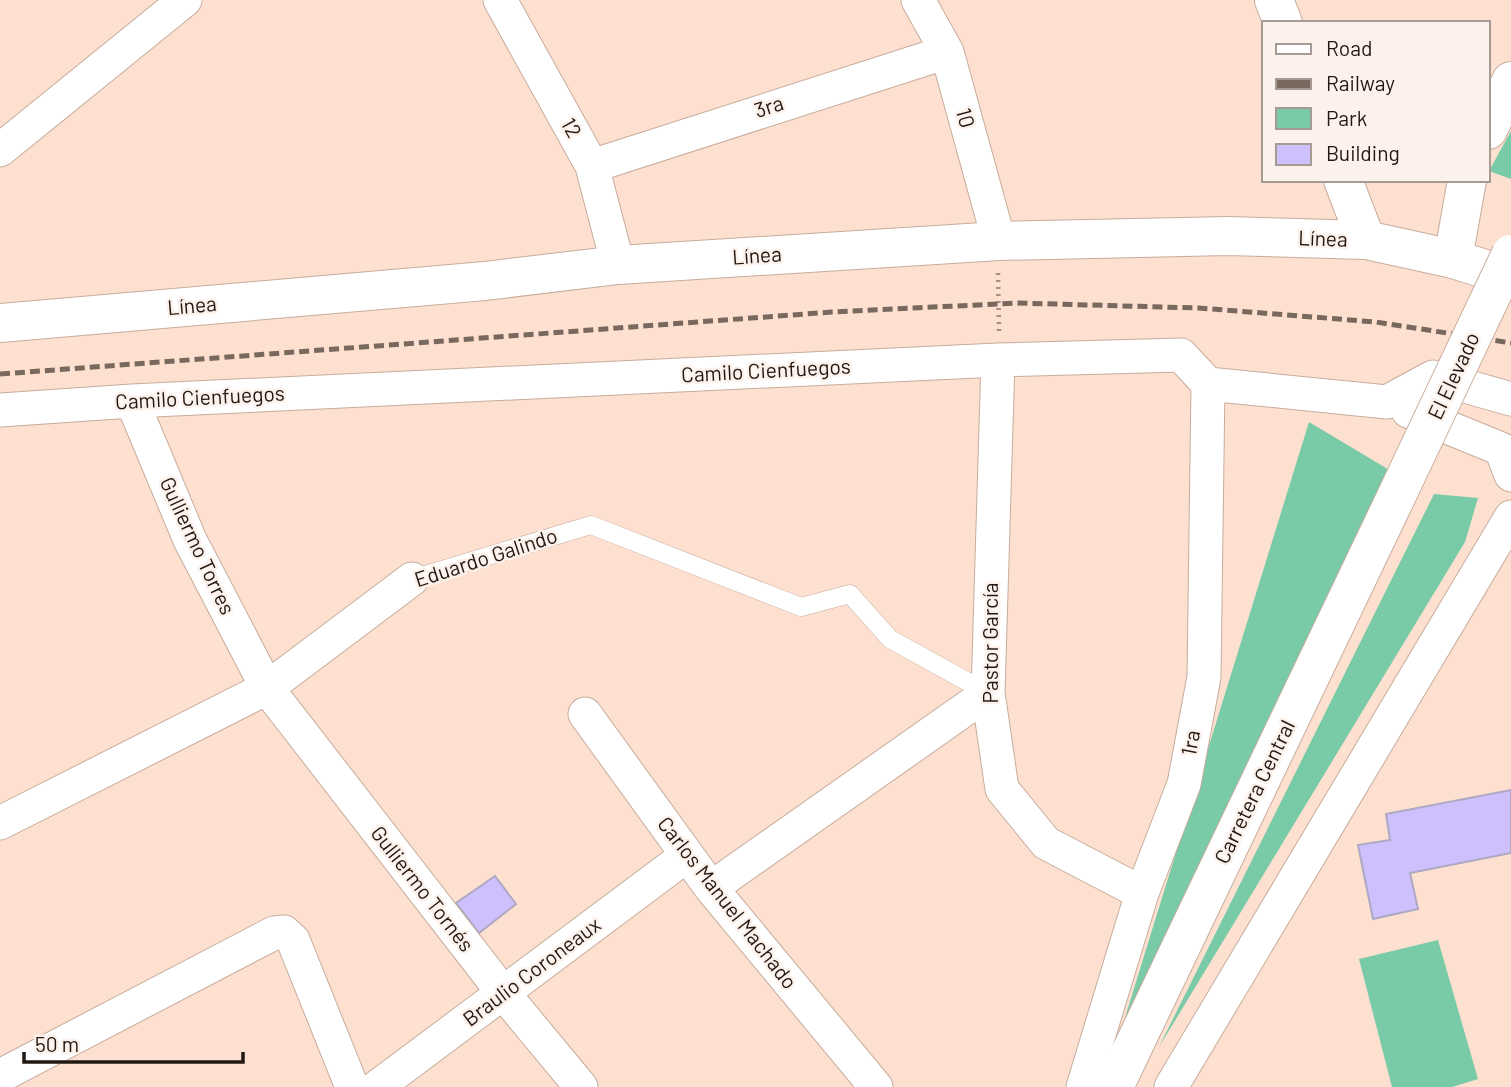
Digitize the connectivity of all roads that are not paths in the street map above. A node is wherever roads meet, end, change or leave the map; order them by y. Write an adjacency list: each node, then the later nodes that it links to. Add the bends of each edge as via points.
1 (185, 0): 9 (street)
2 (500, 0): 10 (street, 12)
3 (918, 0): 6 (street, 10)
4 (1274, 0): 5 (main road)
5 (1282, 21)
6 (947, 52): 10 (street, 3ra); 14 (street, 10)
7 (1511, 81): 8 (main road)
8 (1490, 126)
9 (0, 150)
10 (592, 166): 17 (street, 12)
11 (1344, 182): 13 (main road)
12 (1467, 182): 16 (main road)
13 (1366, 240): 14 (main road, Línea, via 1228,236); 16 (main road, Línea)
14 (999, 241): 17 (main road, Línea)
15 (1511, 254): 27 (main road, El Elevado, bridge)
16 (1453, 259): 18 (main road, Línea)
17 (618, 265): 19 (main road, Línea, via 485,281)
18 (1511, 277)
19 (0, 323)
20 (998, 360): 21 (street, Camilo Cienfuegos, via 1181,355); 23 (street, Camilo Cienfuegos); 31 (street, Pastor García)
21 (1208, 384): 24 (street); 36 (street, 1ra, via 1204,677 1184,784)
22 (1511, 399): 24 (street, via 1433,377)
23 (132, 401): 25 (street, Camilo Cienfuegos); 30 (street, Gulliermo Torres, via 190,540)
24 (1387, 402): 26 (street, via 1501,449)
25 (0, 410)
26 (1511, 475)
27 (1396, 497): 45 (main road, Carretera Central)
28 (1511, 517): 46 (street)
29 (412, 579): 30 (street, Eduardo Galindo); 31 (lane, Eduardo Galindo, via 591,525 801,607 849,594 890,639)
30 (267, 688): 33 (street, Eduardo Galindo); 37 (street, Gulliermo Tornés)
31 (988, 693): 35 (street); 36 (street, Pastor García, via 1002,789 1046,843)
32 (585, 714): 34 (street, Carlos Manuel Machado)
33 (0, 823)
34 (687, 856): 35 (street, Carlos Manuel Machado); 37 (street, Braulio Coroneaux)
35 (711, 888): 43 (street, Carlos Manuel Machado)
36 (1142, 893): 44 (street, 1ra)
37 (503, 994): 41 (street, Braulio Coroneaux); 42 (street, Gulliermo Tornés)
38 (0, 1078): 39 (street); 40 (street, via 274,933 284,932 293,940)
39 (5, 1087)
40 (352, 1087)
41 (377, 1087)
42 (581, 1087)
43 (876, 1087)
44 (1083, 1087)
45 (1114, 1087)
46 (1171, 1087)

